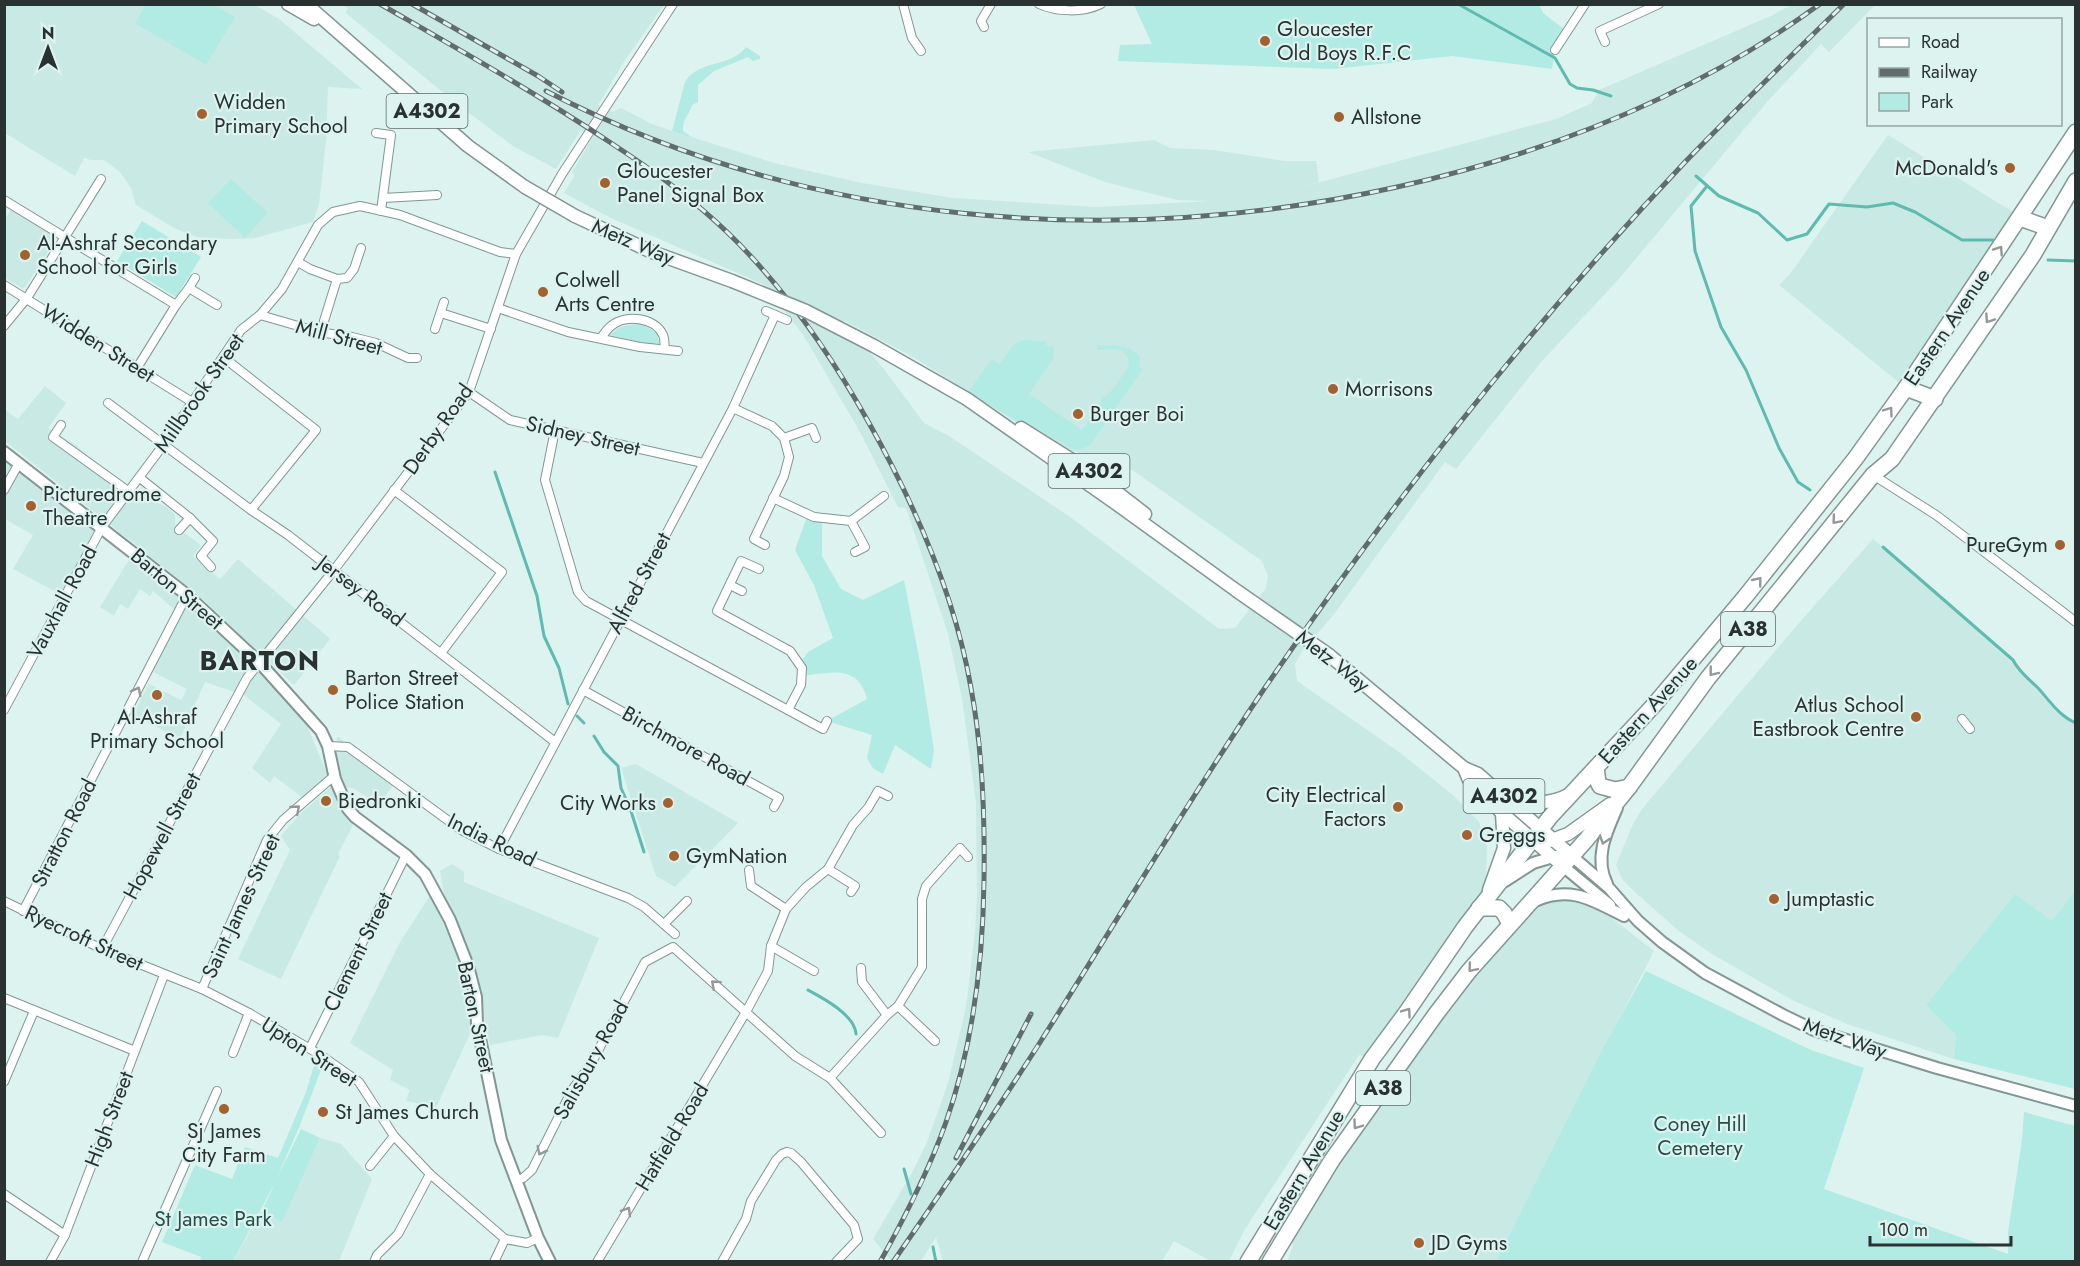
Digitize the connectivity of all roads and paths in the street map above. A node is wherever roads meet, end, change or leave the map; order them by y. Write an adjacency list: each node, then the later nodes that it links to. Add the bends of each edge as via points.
1 (288, 4): 11 (main road, Metz Way / A4302)
2 (306, 4): 11 (main road, Metz Way / A4302)
3 (673, 4): 27 (street, Derby Road)
4 (903, 4): 14 (street, via 912,38)
5 (991, 4): 10 (street)
6 (1039, 4): 7 (street, via 1050,9 1090,9)
7 (1101, 4)
8 (1585, 4): 13 (street)
9 (1659, 4): 12 (street, via 1600,31)
10 (980, 21)
11 (333, 30): 100 (main road, Metz Way / A4302, bridge, via 468,146 525,187 575,216 652,252 806,311 967,399 1329,655)
12 (1605, 42)
13 (1555, 50)
14 (921, 51)
15 (2076, 132): 23 (highway, Eastern Avenue / A38)
16 (376, 133): 20 (street, via 391,135)
17 (100, 179): 25 (street)
18 (2076, 181): 24 (highway, Eastern Avenue / A38)
19 (437, 195): 20 (street)
20 (383, 198): 22 (street)
21 (4, 200): 25 (street)
22 (381, 211): 27 (street, Millbrook Street); 28 (street, Millbrook Street, via 360,206 333,212 318,225)
23 (2020, 218): 24 (highway); 53 (highway, Eastern Avenue / A38, one-way to 23)
24 (2048, 228): 55 (highway, Eastern Avenue / A38, one-way to 55)
25 (65, 238): 33 (street); 35 (street)
26 (361, 248): 30 (street, via 354,269 347,278)
27 (516, 254): 37 (street, Derby Road)
28 (298, 262): 30 (street); 40 (street, Millbrook Street)
29 (195, 278): 32 (street)
30 (337, 279): 43 (street)
31 (4, 285): 33 (street, Widden Street)
32 (189, 288): 35 (street); 36 (street)
33 (27, 298): 44 (street); 52 (street, Widden Street)
34 (444, 302): 39 (street)
35 (176, 304): 52 (street)
36 (218, 305)
37 (498, 308): 46 (street, Derby Road); 47 (street, via 568,332)
38 (765, 311): 41 (street)
39 (441, 313): 45 (street); 46 (street)
40 (260, 315): 50 (street, Millbrook Street, via 240,330); 51 (street, Mill Street, via 352,337)
41 (775, 315): 42 (street); 58 (street, Alfred Street)
42 (787, 320)
43 (324, 321)
44 (4, 326)
45 (435, 329)
46 (491, 329): 54 (street, Derby Road)
47 (602, 338): 48 (street); 48 (street, via 611,325 641,319 656,325 664,336)
48 (665, 349): 49 (street)
49 (678, 351)
50 (223, 357): 56 (street, Millbrook Street); 75 (street, via 316,430)
51 (417, 358)
52 (137, 368): 56 (street, Widden Street)
53 (1906, 388): 55 (highway); 65 (highway, Eastern Avenue / A38, one-way to 53)
54 (469, 392): 60 (street, Sidney Street, via 510,420); 71 (street, Derby Road)
55 (1935, 399): 68 (highway, Eastern Avenue / A38, via 1892,459)
56 (192, 402): 63 (street, Millbrook Street)
57 (108, 403): 63 (street, Jersey Road)
58 (733, 408): 61 (street, via 772,426); 67 (street, Alfred Street)
59 (62, 425): 72 (street, via 53,436)
60 (555, 430): 67 (street, Sidney Street); 88 (street, via 544,480 578,592 586,601)
61 (784, 438): 62 (street, via 812,428); 74 (street, via 789,457)
62 (816, 438)
63 (164, 444): 69 (street, Millbrook Street); 75 (street, Jersey Road)
64 (4, 452): 66 (main road, Barton Street)
65 (1855, 459): 68 (highway); 101 (highway, Eastern Avenue / A38, one-way to 65, via 1720,627)
66 (19, 463): 70 (street); 78 (main road, Barton Street)
67 (703, 463): 88 (street, Alfred Street)
68 (1873, 475): 89 (street, via 1936,516); 103 (highway, Eastern Avenue / A38, one-way to 103, via 1714,670)
69 (140, 478): 72 (street, Millbrook Street); 76 (street)
70 (4, 490)
71 (394, 490): 83 (street, Derby Road); 90 (street, via 502,572)
72 (128, 491): 78 (street, Millbrook Street)
73 (884, 496): 77 (street)
74 (773, 498): 77 (street, via 814,517); 80 (street, via 754,539)
75 (251, 510): 83 (street, Jersey Road)
76 (190, 518): 79 (street); 82 (street, via 213,541 201,556)
77 (850, 520): 81 (street, via 865,547)
78 (102, 527): 87 (main road, Barton Street); 93 (street, Vauxhall Road)
79 (179, 530)
80 (765, 545)
81 (855, 552)
82 (211, 567)
83 (334, 570): 90 (street, Jersey Road); 91 (street, Derby Road)
84 (759, 570): 85 (street, via 741,561)
85 (730, 585): 86 (street); 94 (street, via 717,611 790,651 802,668 801,685)
86 (742, 591)
87 (187, 595): 91 (main road, Barton Street); 127 (street, Stratton Road, one-way to 87)
88 (620, 620): 92 (street, Alfred Street); 94 (street)
89 (2076, 622)
90 (441, 652): 98 (street, Jersey Road)
91 (260, 663): 99 (main road, Barton Street, via 316,724); 134 (street, Hopewell Street, via 247,678)
92 (583, 690): 98 (street, Alfred Street); 107 (street, Birchmore Road, via 779,798)
93 (4, 710)
94 (788, 710): 96 (street, via 823,729)
95 (1962, 719): 97 (street)
96 (827, 721)
97 (1970, 729)
98 (555, 742): 113 (street, Alfred Street)
99 (328, 746): 102 (main road, Barton Street); 113 (street, India Road, via 348,747 461,830)
100 (1464, 768): 104 (main road, Metz Way / A4302); 108 (main road, Metz Way / A4302, via 1469,780)
101 (1596, 768): 103 (highway, via 1600,786); 105 (highway, Eastern Avenue / A38)
102 (334, 776): 114 (main road, Barton Street, via 342,800 355,817); 138 (street, Saint James Street, one-way to 102, via 267,840 283,820)
103 (1627, 790): 110 (main road); 117 (highway, Eastern Avenue / A38); 120 (main road, one-way to 120, via 1601,849 1601,867)
104 (1499, 792): 105 (main road, via 1538,803); 109 (main road, Metz Way / A4302)
105 (1572, 793): 109 (highway, Eastern Avenue / A38)
106 (888, 796): 118 (street, via 878,791)
107 (774, 807)
108 (1502, 813): 109 (main road, Metz Way / A4302); 124 (main road, via 1504,848)
109 (1537, 834): 110 (main road); 115 (main road, Metz Way / A4302); 124 (highway, Eastern Avenue / A38)
110 (1555, 840): 117 (main road, Metz Way / A4302)
111 (953, 841): 112 (street)
112 (960, 848): 116 (street); 140 (street, via 926,886 922,899 922,967)
113 (499, 849): 130 (street, India Road, via 628,898)
114 (406, 855): 146 (street, Clement Street); 157 (main road, Barton Street, via 425,874 450,920 468,966 501,1140)
115 (1551, 856): 117 (main road, Metz Way / A4302); 124 (main road, via 1518,871)
116 (968, 857)
117 (1568, 862): 120 (main road, Metz Way); 125 (highway, Eastern Avenue / A38); 128 (main road, Metz Way)
118 (828, 869): 121 (street, via 855,886); 126 (street)
119 (749, 870): 126 (street, via 751,886)
120 (1609, 888): 129 (main road, Metz Way)
121 (851, 892)
122 (4, 901): 127 (street, Ryecroft Street)
123 (687, 901): 130 (street)
124 (1482, 904): 131 (highway, via 1499,908); 170 (highway, Eastern Avenue / A38, one-way to 124, via 1372,1059)
125 (1526, 906): 128 (main road, via 1545,896 1566,893 1583,896); 131 (highway, Eastern Avenue / A38)
126 (786, 909): 133 (street, Hatfield Road)
127 (23, 911): 134 (street, Ryecroft Street)
128 (1624, 916): 129 (main road, Metz Way)
129 (1638, 921): 152 (main road, Metz Way, via 1705,973 1814,1029)
130 (664, 924): 132 (street, India Road)
131 (1510, 924): 171 (highway, Eastern Avenue / A38, one-way to 171, via 1406,1054 1332,1160)
132 (675, 934)
133 (771, 946): 136 (street); 142 (street, Hatfield Road, via 768,971)
134 (102, 949): 137 (street, Ryecroft Street)
135 (861, 968): 144 (street, via 862,982)
136 (814, 971)
137 (164, 975): 138 (street, Upton Street); 147 (street, High Street)
138 (202, 989): 143 (street, Upton Street)
139 (4, 998): 141 (street)
140 (898, 1006): 144 (street); 145 (street)
141 (33, 1011): 147 (street); 150 (street)
142 (746, 1012): 149 (street, via 795,1056); 157 (street, Salisbury Road, one-way to 157, via 673,947 645,963 591,1064 572,1090 532,1170); 167 (street, Hatfield Road, one-way to 142)
143 (249, 1013): 146 (street, Upton Street); 148 (street)
144 (887, 1015): 149 (street)
145 (935, 1041)
146 (310, 1048): 154 (street, Upton Street, via 359,1082)
147 (135, 1051): 159 (street, High Street)
148 (233, 1053)
149 (830, 1078): 153 (street)
150 (4, 1082)
151 (217, 1091): 163 (street)
152 (2076, 1106)
153 (881, 1133)
154 (394, 1136): 155 (street); 156 (street, Upton Street)
155 (370, 1166)
156 (430, 1174): 161 (street, Upton Street); 164 (street, via 398,1234)
157 (516, 1180): 160 (main road, Barton Street)
158 (4, 1194): 159 (street)
159 (65, 1235): 162 (street, High Street)
160 (538, 1238): 161 (street, via 527,1243); 166 (main road, Barton Street)
161 (505, 1239): 165 (street)
162 (50, 1262)
163 (142, 1262)
164 (374, 1262)
165 (494, 1262)
166 (550, 1262)
167 (597, 1262)
168 (722, 1262): 169 (street, via 746,1219 751,1201 776,1160 786,1152 801,1162 854,1225 858,1239)
169 (836, 1262)
170 (1248, 1262)
171 (1270, 1262)

